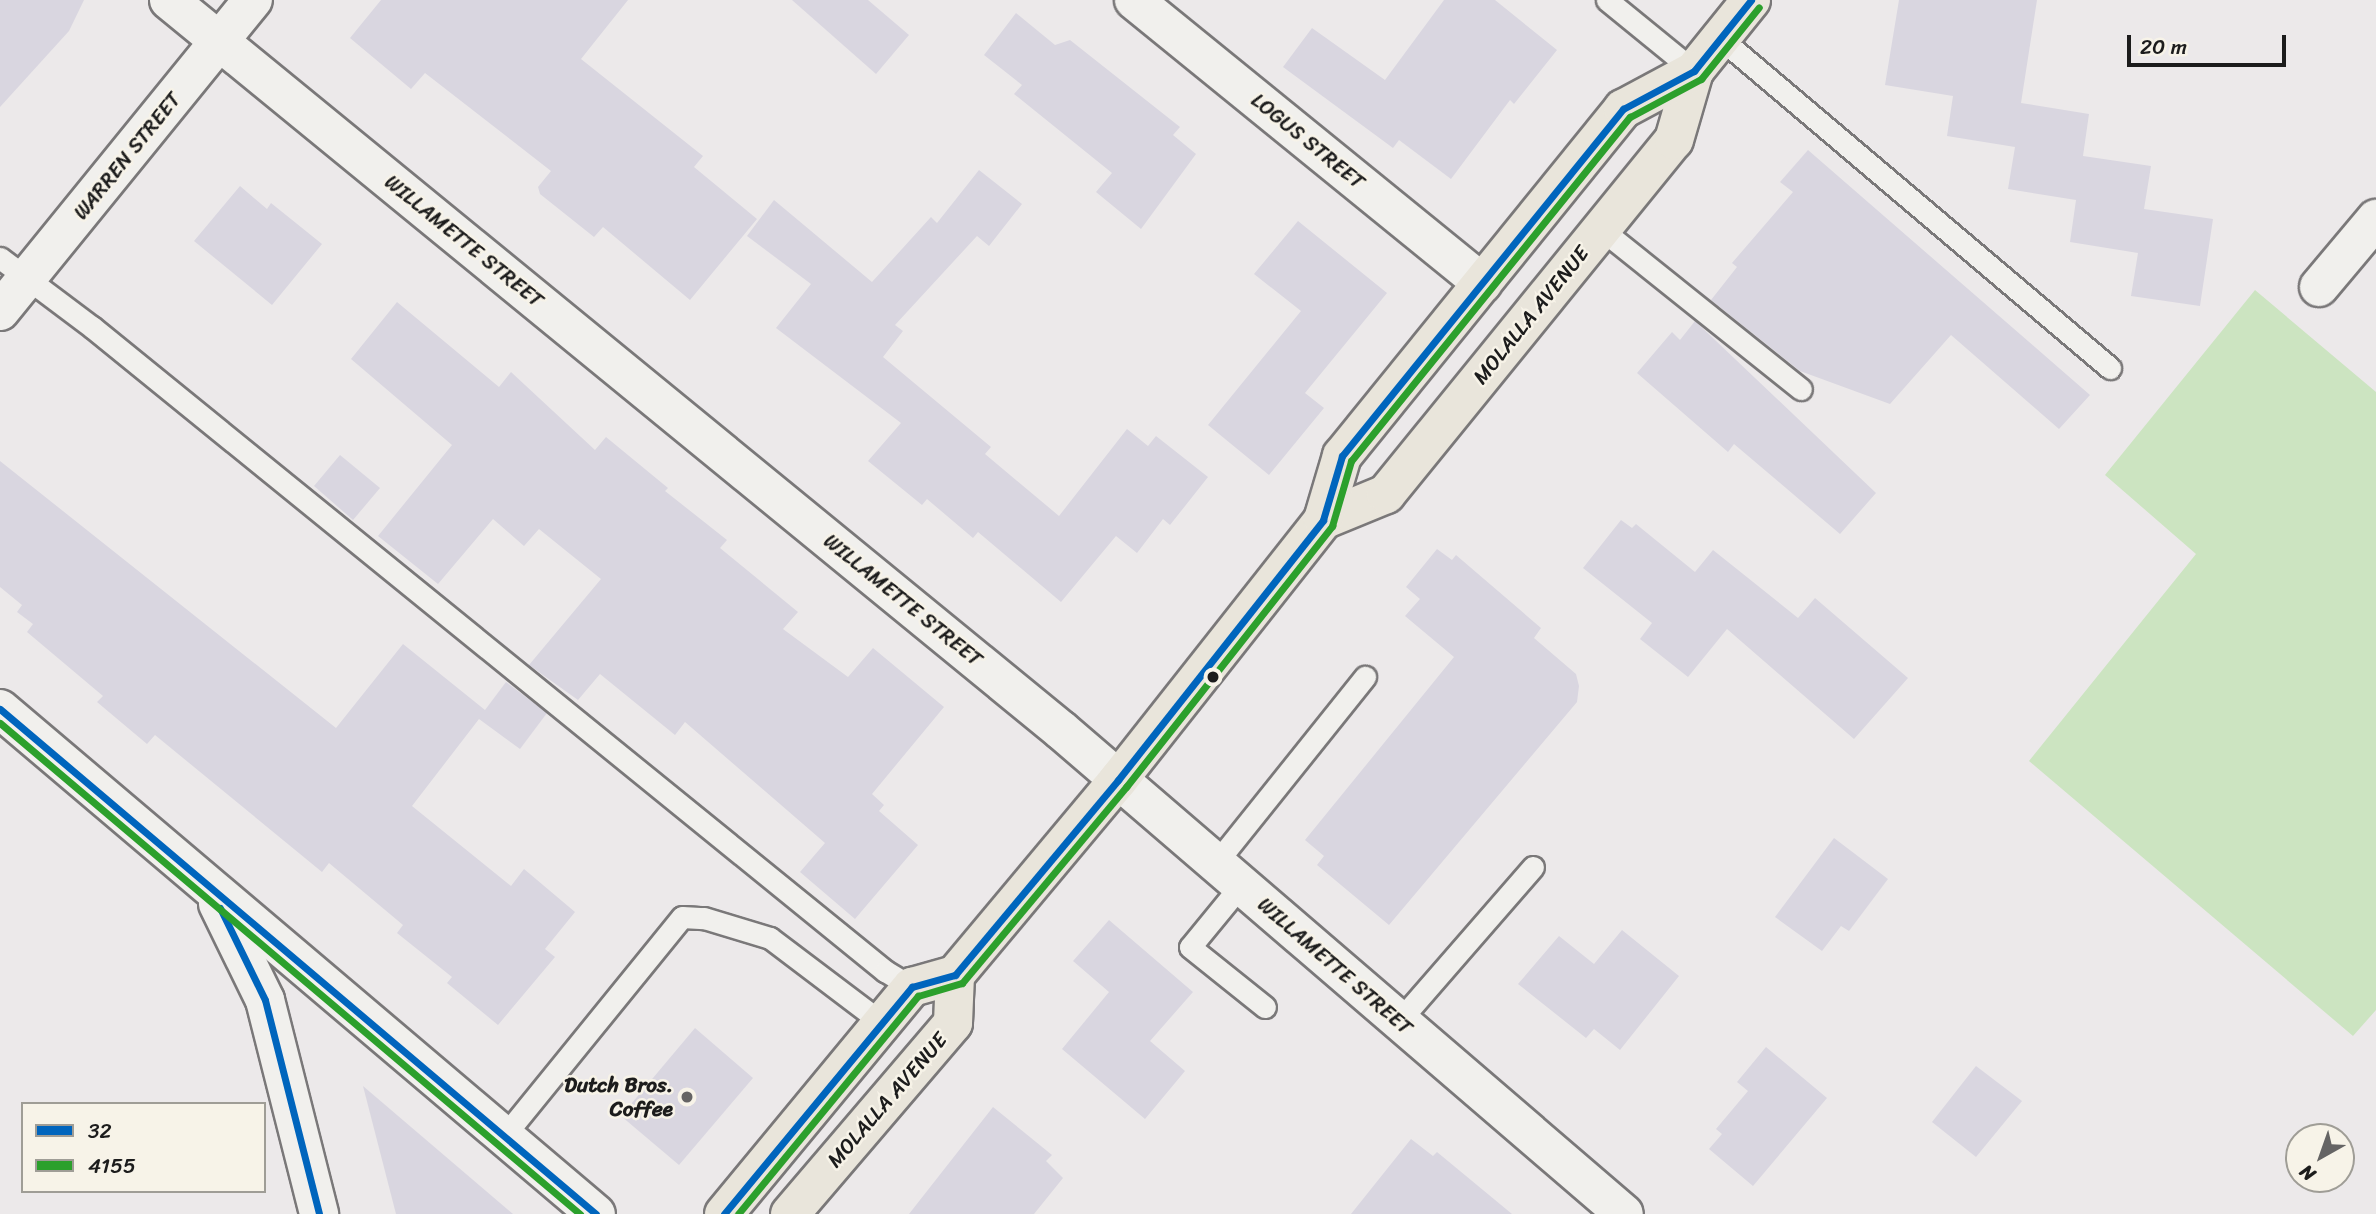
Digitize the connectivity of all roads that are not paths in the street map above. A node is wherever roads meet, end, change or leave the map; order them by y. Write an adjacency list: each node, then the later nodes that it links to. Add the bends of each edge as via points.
1 (169, 0): 7 (street, WILLAMETTE STREET)
2 (253, 0): 7 (street, WARREN STREET)
3 (1134, 0): 12 (street, LOGUS STREET)
4 (1607, 0): 8 (lane)
5 (1751, 0): 6 (main road, MOLALLA AVENUE)
6 (1720, 38): 8 (main road, MOLALLA AVENUE); 15 (lane)
7 (221, 42): 11 (street, WARREN STREET); 20 (street, WILLAMETTE STREET)
8 (1694, 71): 10 (main road, MOLALLA AVENUE, via 1674,140); 12 (main road, MOLALLA AVENUE, via 1623,109)
9 (2376, 219): 13 (street)
10 (1601, 229): 16 (lane); 17 (main road, MOLALLA AVENUE, via 1386,494)
11 (13, 268): 14 (street, WARREN STREET); 25 (lane, via 92,327 885,971)
12 (1482, 283): 17 (main road, MOLALLA AVENUE, via 1342,456)
13 (2319, 287)
14 (0, 311)
15 (2110, 368)
16 (1801, 389)
17 (1323, 520): 20 (main road, MOLALLA AVENUE)
18 (1365, 677): 22 (lane)
19 (0, 709): 23 (street)
20 (1118, 780): 22 (street, WILLAMETTE STREET); 24 (main road, MOLALLA AVENUE)
21 (1533, 867): 27 (lane)
22 (1228, 875): 26 (lane, via 1190,947); 27 (street, WILLAMETTE STREET)
23 (200, 880): 29 (street); 30 (street, via 226,916 265,1000)
24 (955, 975): 25 (main road); 33 (main road, MOLALLA AVENUE, via 953,1023)
25 (912, 986): 28 (main road)
26 (1265, 1007)
27 (1399, 1021): 34 (street, WILLAMETTE STREET)
28 (881, 1022): 29 (lane, via 770,939 704,918 682,917); 32 (main road)
29 (504, 1136): 31 (street)
30 (319, 1214)
31 (596, 1214)
32 (724, 1214)
33 (790, 1214)
34 (1624, 1214)

